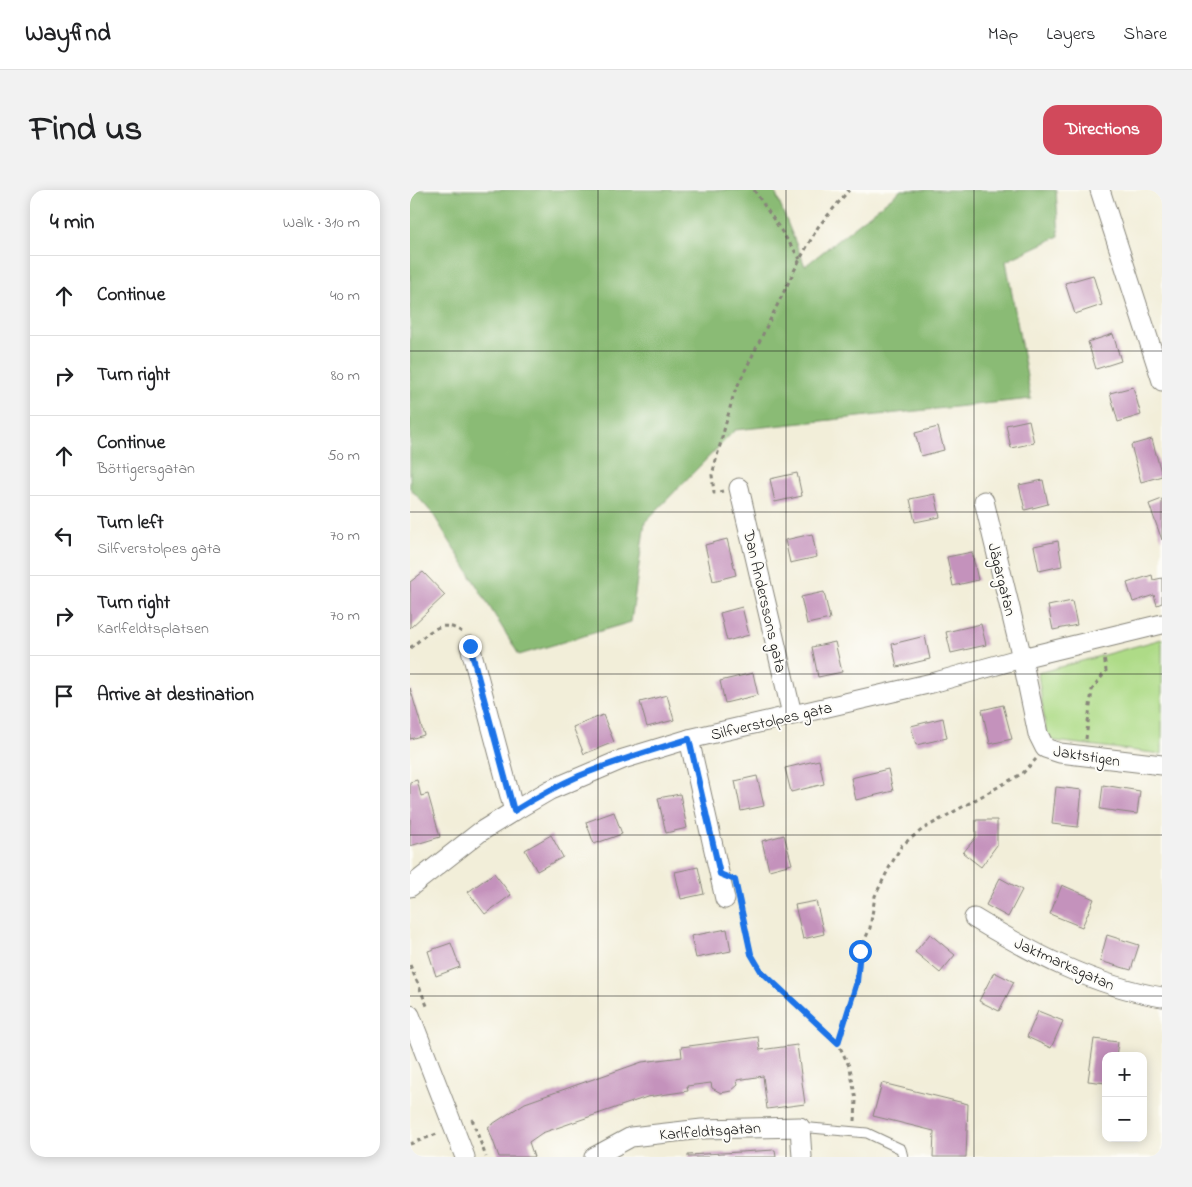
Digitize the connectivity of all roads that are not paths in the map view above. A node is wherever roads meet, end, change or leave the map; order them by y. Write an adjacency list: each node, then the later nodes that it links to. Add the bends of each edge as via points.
1 (1100, 190): 2 (street)
2 (1155, 339): 3 (street)
3 (1162, 381)
4 (739, 488): 9 (street, Dan Anderssons gata)
5 (984, 501): 8 (street, Jägargatan)
6 (1162, 624): 8 (street, Silfverstolpes gata)
7 (470, 646): 12 (street)
8 (1022, 658): 9 (street, Silfverstolpes gata, via 932,683); 11 (street, Jaktstigen, via 1038,734 1045,748 1060,753)
9 (792, 714): 10 (street, Silfverstolpes gata)
10 (689, 739): 12 (street, Silfverstolpes gata, via 579,776); 14 (street)
11 (1162, 765)
12 (514, 811): 13 (street, Silfverstolpes gata, via 480,832)
13 (410, 886)
14 (732, 898)
15 (974, 918): 16 (street, Jaktmarksgatan, via 1016,943 1087,976)
16 (1162, 997)
17 (410, 1015): 19 (street)
18 (800, 1126): 20 (street, Karlfeldtsgatan, via 702,1129 632,1137); 21 (street); 22 (lane, via 866,1133 901,1149)
19 (465, 1157)
20 (594, 1157)
21 (802, 1157)
22 (903, 1157)

